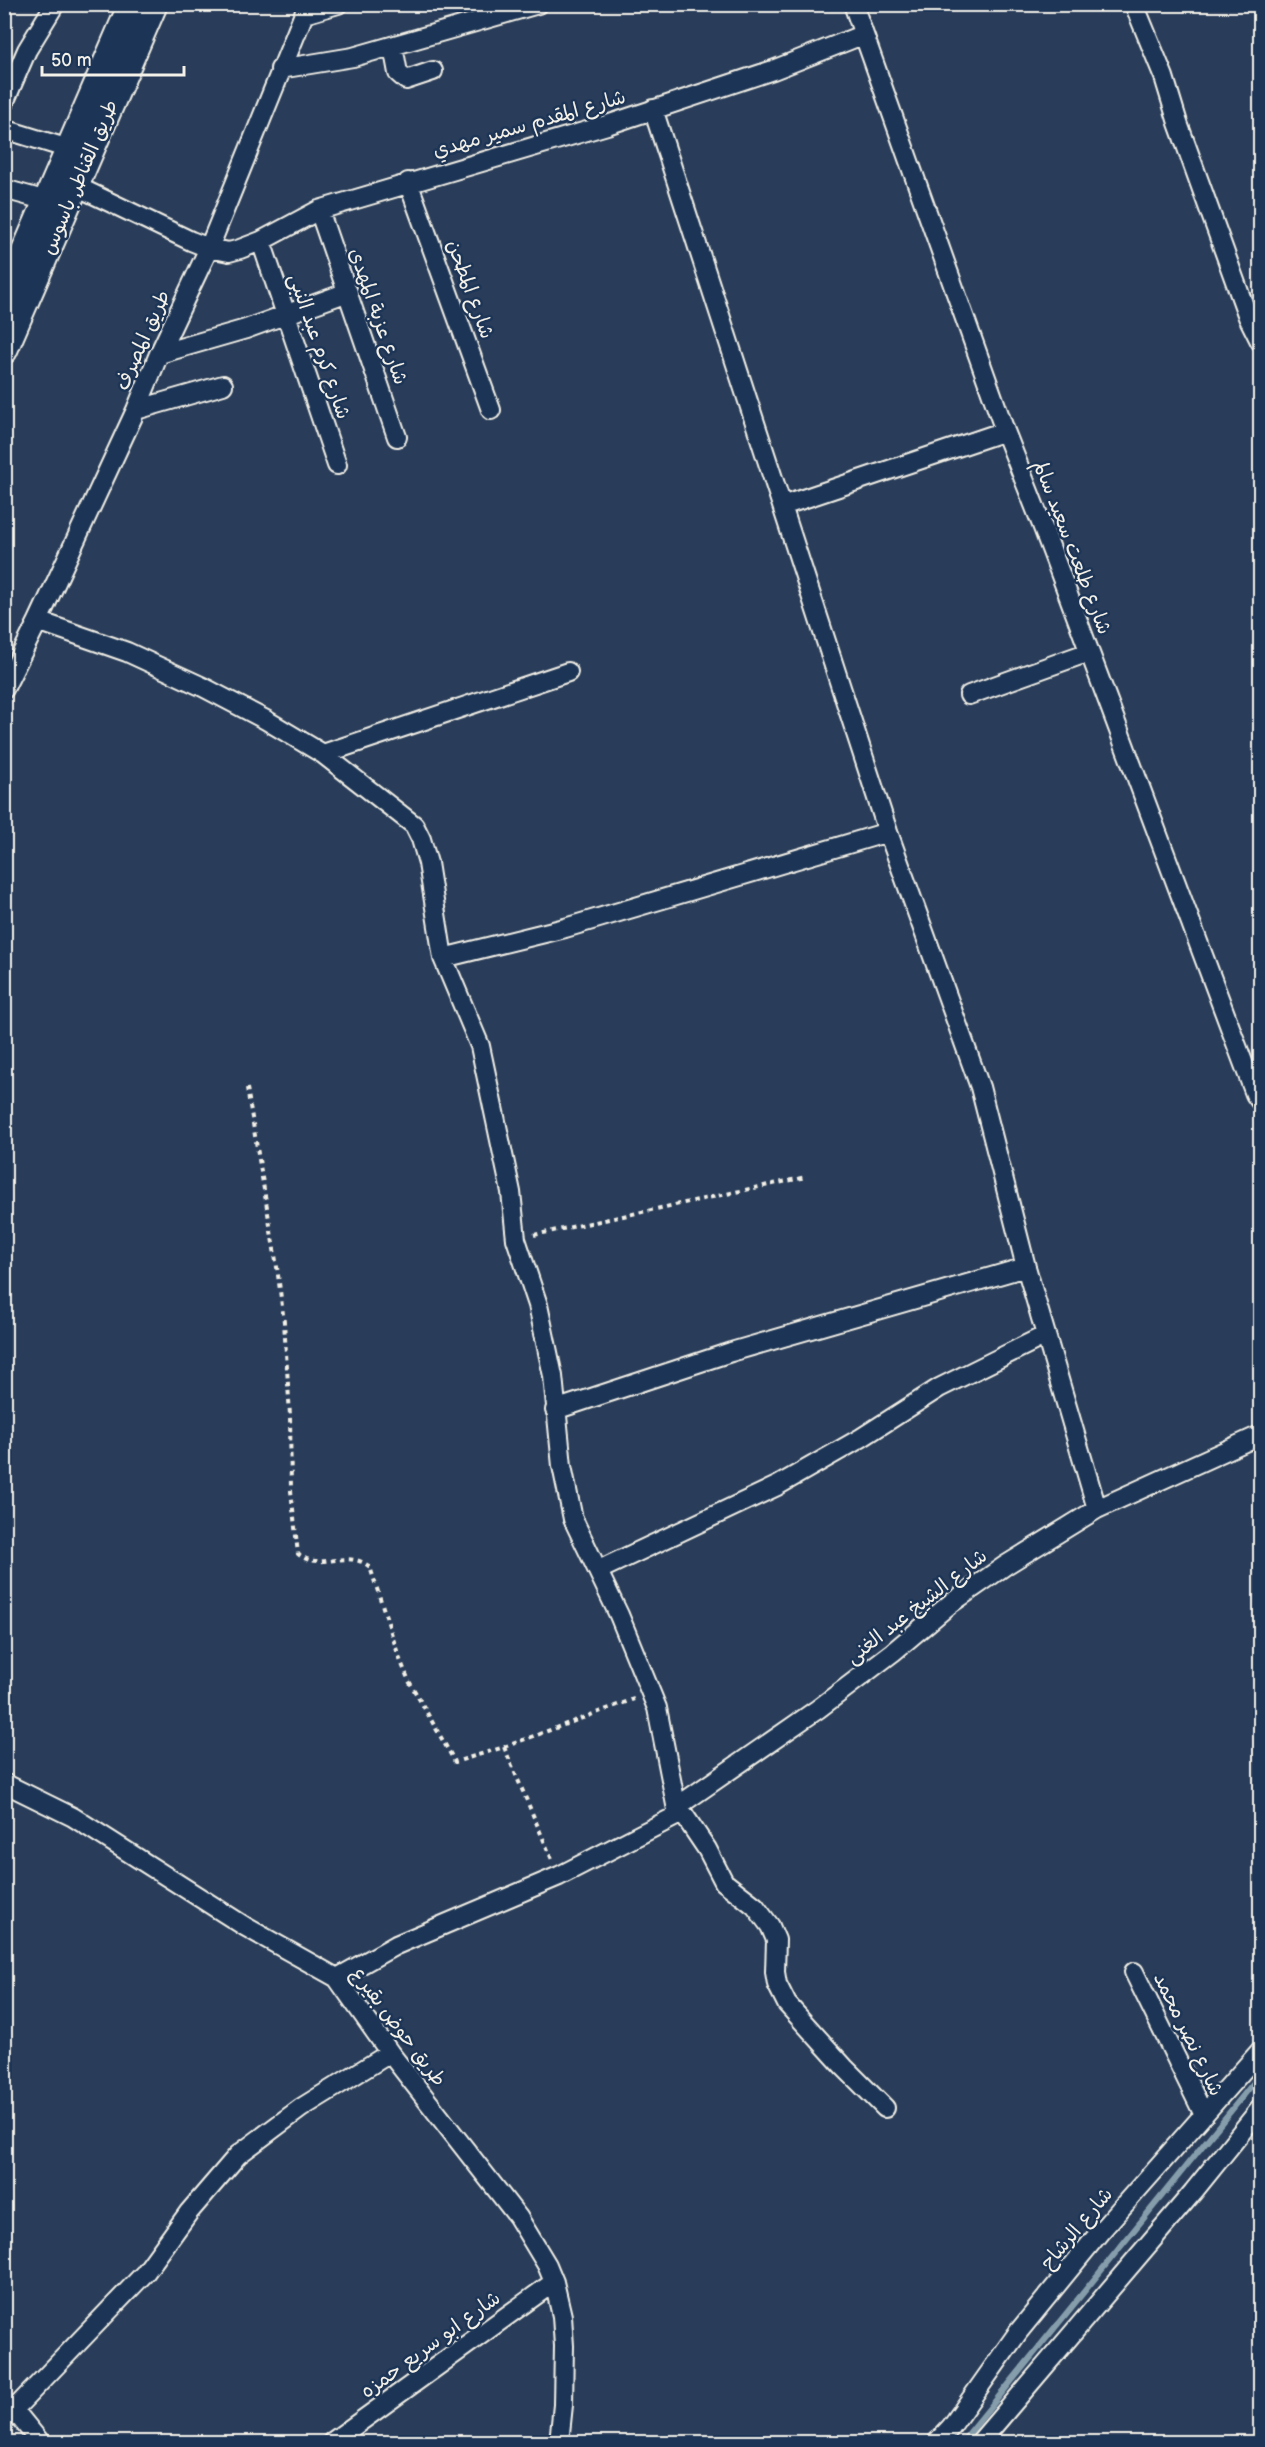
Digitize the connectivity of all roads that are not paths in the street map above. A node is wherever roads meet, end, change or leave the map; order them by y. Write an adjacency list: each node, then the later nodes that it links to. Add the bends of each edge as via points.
1 (55, 4): 13 (street, via 27,50)
2 (132, 4): 16 (main road, طريق القناطر, باسوس)
3 (154, 4): 18 (main road, طريق القناطر, باسوس)
4 (338, 4): 8 (street)
5 (538, 4): 10 (street)
6 (853, 4): 9 (street, شارع طلعت سعيد سالم)
7 (1134, 4): 27 (street)
8 (306, 9): 11 (street, طريق المصرف)
9 (862, 34): 14 (street, شارع المقدم سمير مهدي, via 773,70); 33 (street, شارع طلعت سعيد سالم)
10 (393, 46): 11 (street, via 328,63); 12 (street, via 401,77 406,80)
11 (280, 69): 23 (street, طريق المصرف)
12 (433, 71)
13 (4, 103)
14 (653, 109): 17 (street, شارع المقدم سمير مهدي); 36 (street)
15 (4, 129): 16 (street)
16 (69, 149): 20 (main road, طريق القناطر, باسوس)
17 (408, 182): 21 (street, شارع المقدم سمير مهدي); 32 (street, شارع المطحن)
18 (76, 186): 23 (street); 28 (main road, طريق القناطر, باسوس)
19 (4, 189): 20 (street)
20 (47, 201): 25 (main road, طريق القناطر, باسوس)
21 (319, 210): 22 (street, شارع المقدم سمير مهدي); 24 (street, شارع عزبة المهدى)
22 (261, 241): 23 (street, شارع المقدم سمير مهدي, via 229,252); 26 (street, شارع كرم عبد النبى)
23 (209, 248): 29 (street, طريق المصرف)
24 (348, 292): 26 (street); 34 (street, شارع عزبة المهدى)
25 (4, 300)
26 (286, 315): 29 (street); 35 (street, شارع كرم عبد النبى)
27 (1260, 341)
28 (4, 350)
29 (159, 354): 31 (street, طريق المصرف)
30 (223, 385): 31 (street)
31 (136, 410): 37 (street, طريق المصرف)
32 (492, 410)
33 (1005, 431): 36 (street); 38 (street, شارع طلعت سعيد سالم)
34 (397, 437)
35 (337, 465)
36 (782, 506): 43 (street)
37 (38, 621): 40 (street, طريق المصرف); 42 (street, via 127,652 266,720)
38 (1089, 652): 41 (street); 45 (street, شارع طلعت سعيد سالم)
39 (568, 672): 42 (street)
40 (4, 689)
41 (969, 695)
42 (323, 754): 44 (street, via 414,825 428,863)
43 (888, 832): 44 (street, via 565,928); 46 (street, via 980,1087)
44 (443, 958): 48 (street, via 480,1046 511,1192 516,1239 538,1305 553,1376)
45 (1260, 1101)
46 (1026, 1267): 47 (street); 48 (street, via 730,1352)
47 (1046, 1335): 50 (street); 51 (street, via 939,1388 845,1449 777,1486)
48 (555, 1410): 51 (street, via 573,1519)
49 (1260, 1435): 50 (street, شارع الشيخ عبد الغنى)
50 (1097, 1509): 53 (street, شارع الشيخ عبد الغنى, via 979,1583 827,1702)
51 (599, 1570): 53 (street, via 657,1708)
52 (4, 1784): 55 (street, طريق حوض بقيرع, via 73,1817 237,1921)
53 (678, 1806): 55 (street, شارع الشيخ عبد الغنى, via 678,1815 559,1876 396,1945); 58 (street, via 724,1882 755,1906 770,1926 776,1940 775,1977 788,2004)
54 (1134, 1972): 60 (street, شارع نصر محمد)
55 (337, 1978): 57 (street, طريق حوض بقيرع)
56 (1260, 2051): 60 (street, شارع الرشاح)
57 (390, 2053): 61 (street, طريق حوض بقيرع, via 518,2217); 62 (street, via 301,2108 238,2155 189,2212 146,2273)
58 (885, 2108)
59 (1260, 2109): 67 (street)
60 (1204, 2115): 66 (street, شارع الرشاح, via 1075,2262)
61 (554, 2282): 64 (street, شارع ابو سريع حمزه); 65 (street, طريق حوض بقيرع, via 564,2346)
62 (9, 2415): 63 (street)
63 (40, 2442)
64 (332, 2442)
65 (559, 2442)
66 (937, 2442)
67 (980, 2442)

